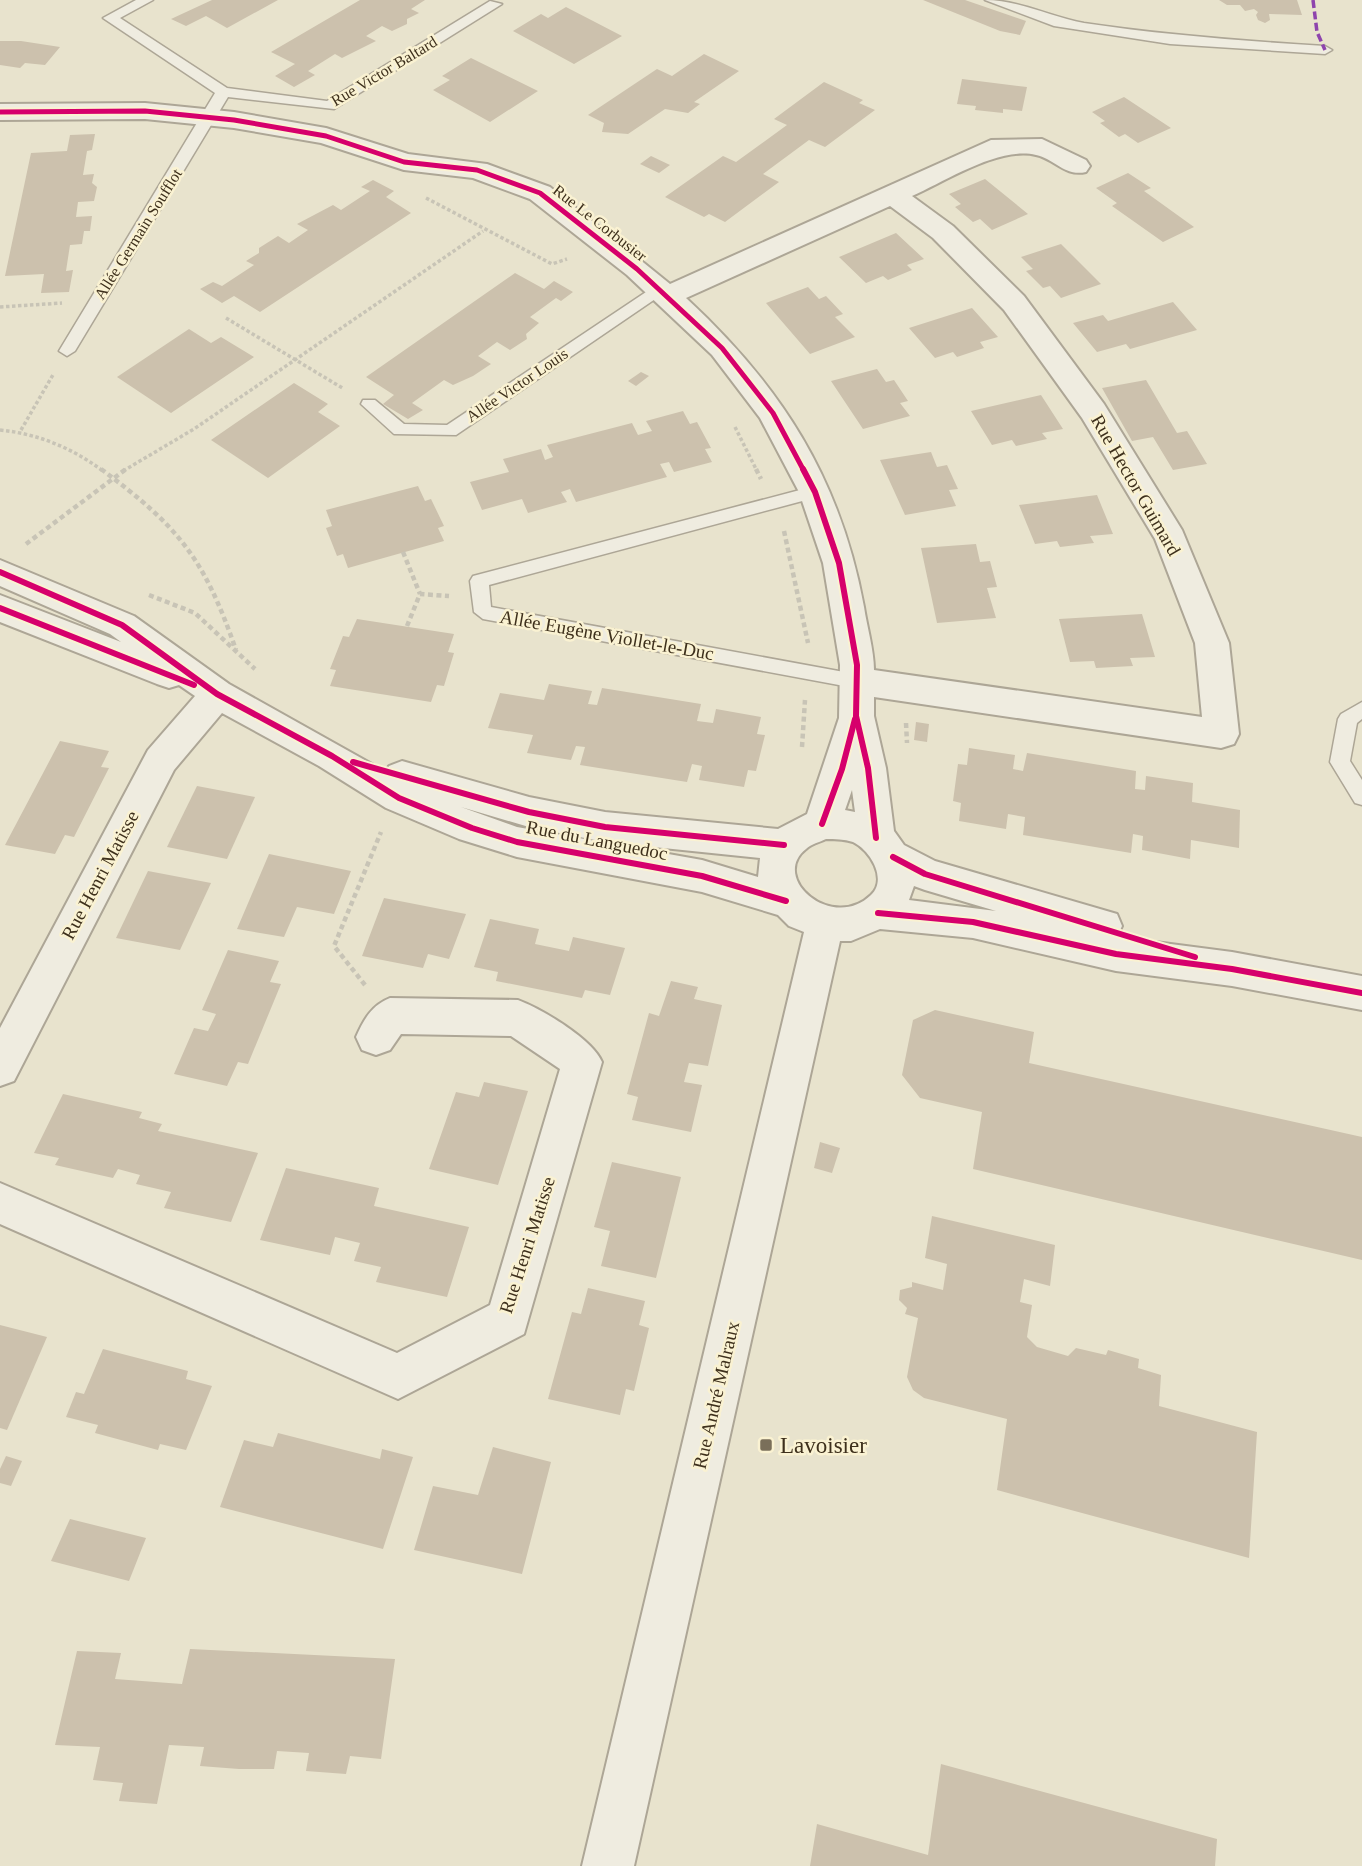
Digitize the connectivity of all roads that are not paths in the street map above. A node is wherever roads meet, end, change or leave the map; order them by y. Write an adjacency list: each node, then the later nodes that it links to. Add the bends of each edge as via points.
1 (146, 0): 5 (lane, via 110,18)
2 (992, 0): 4 (lane, via 1054,22 1170,40)
3 (495, 4): 5 (lane, Rue Victor Baltard, via 328,106)
4 (1325, 50)
5 (223, 92): 7 (lane, Allée Germain Soufflot)
6 (0, 112): 7 (street, Rue Le Corbusier, via 145,111)
7 (210, 118): 10 (street, Rue Le Corbusier, via 326,136 404,162 477,170 540,193); 11 (lane, Allée Germain Soufflot)
8 (1077, 166): 9 (street, via 1042,147 1000,146)
9 (891, 193): 10 (street); 17 (street, Rue Hector Guimard, via 943,232 1014,303 1100,422 1171,538 1212,643 1221,734)
10 (663, 293): 12 (lane, Allée Victor Louis, via 450,431 400,430); 13 (street, Rue Le Corbusier, via 722,348 773,414)
11 (67, 351)
12 (369, 404)
13 (815, 492): 17 (street, Rue Le Corbusier, via 839,563 857,664); 17 (lane, Allée Eugène Viollet-le-Duc, via 479,581 481,597 484,612)
14 (0, 572): 16 (street, Rue du Languedoc, via 122,625)
15 (0, 608): 16 (street, Rue du Languedoc)
16 (217, 694): 19 (street, Rue du Languedoc); 30 (street, Rue Henri Matisse, via 161,760)
17 (856, 698): 21 (street, Rue Le Corbusier, via 842,769); 23 (street, Rue Le Corbusier)
18 (1362, 709): 20 (lane, via 1348,719 1340,762)
19 (332, 757): 22 (street, Rue du Languedoc, via 529,812 605,827); 24 (street, Rue du Languedoc, via 399,798 472,828 517,842 702,876)
20 (1362, 797)
21 (822, 824): 22 (street, via 794,835); 23 (street, via 860,828)
22 (784, 845): 24 (street, via 775,873)
23 (884, 848): 25 (street, via 897,872 896,887); 27 (street, via 925,874)
24 (786, 901): 26 (street)
25 (878, 913): 26 (street, via 863,921); 27 (street, via 973,922 1116,954)
26 (825, 924): 32 (street, Rue André Malraux)
27 (1231, 969): 28 (street)
28 (1362, 993)
29 (383, 1027): 31 (street, Rue Henri Matisse, via 518,1018 582,1062 508,1319 398,1376)
30 (0, 1068)
31 (0, 1203)
32 (608, 1866)

